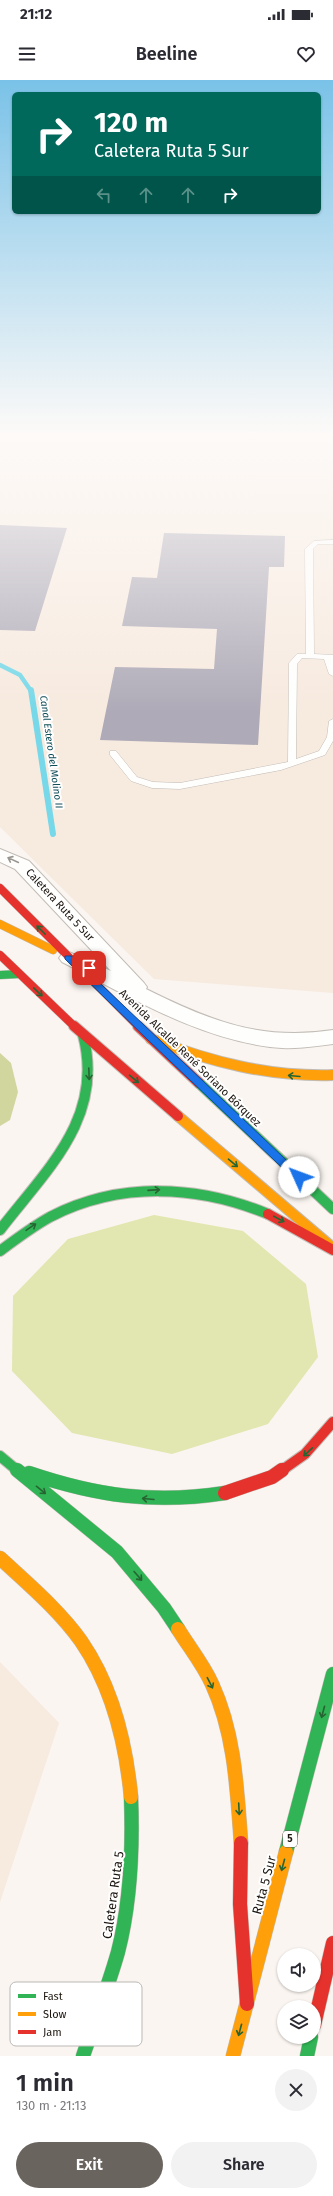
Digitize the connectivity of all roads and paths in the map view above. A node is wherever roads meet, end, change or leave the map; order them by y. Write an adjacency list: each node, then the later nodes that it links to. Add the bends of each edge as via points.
1 (333, 542): 2 (lane, via 316,542 309,548)
2 (310, 656): 3 (lane); 7 (lane, via 300,656 293,662)
3 (330, 656): 4 (lane)
4 (333, 674)
5 (333, 721): 7 (lane, via 331,738 322,753)
6 (113, 753): 7 (lane, via 134,779 152,785 180,786)
7 (292, 763)
8 (0, 855): 15 (street, Caletera Ruta 5 Sur, one-way to 8, via 22,865)
9 (0, 888): 12 (main road, Avenida Alcalde René Soriano Bórquez, one-way to 9)
10 (0, 924): 12 (main road)
11 (0, 955): 13 (main road)
12 (68, 958): 15 (street, Caletera Ruta 5 Sur); 18 (main road, Avenida Alcalde René Soriano Bórquez)
13 (19, 974): 14 (main road); 16 (main road, one-way to 16)
14 (0, 975)
15 (147, 998): 17 (street, Caletera Ruta 5 Sur, via 211,1023 272,1040 293,1041)
16 (83, 1035): 21 (main road, one-way to 21, via 88,1054 89,1082 83,1110 64,1146); 22 (main road, one-way to 22)
17 (333, 1037)
18 (151, 1038): 19 (main road, one-way to 18, via 302,1076 262,1072 194,1055); 20 (main road, Avenida Alcalde René Soriano Bórquez)
19 (333, 1075)
20 (333, 1209)
21 (0, 1230)
22 (333, 1249): 23 (main road, one-way to 22, via 44,1219 80,1203 131,1191 167,1189 216,1196 253,1207)
23 (0, 1251)
24 (333, 1422): 25 (main road, one-way to 25, via 318,1442 302,1457 272,1477 224,1494 186,1500 118,1497 72,1488 26,1471)
25 (0, 1456): 31 (main road, one-way to 31, via 117,1552 164,1608 212,1684 230,1740 236,1773 241,1846 240,1904)
26 (0, 1558): 29 (main road, Caletera Ruta 5, via 81,1641 114,1714 125,1755 132,1799 129,1894 119,1945)
27 (333, 1674): 31 (main road, Ruta 5 Sur / 5, one-way to 31)
28 (333, 1943): 30 (main road)
29 (107, 1982)
30 (320, 2000)
31 (247, 2004): 35 (main road, Ruta 5 Sur / 5, one-way to 35)
32 (310, 2044): 36 (main road)
33 (86, 2046): 34 (main road, Caletera Ruta 5)
34 (83, 2056)
35 (233, 2056)
36 (307, 2056)

